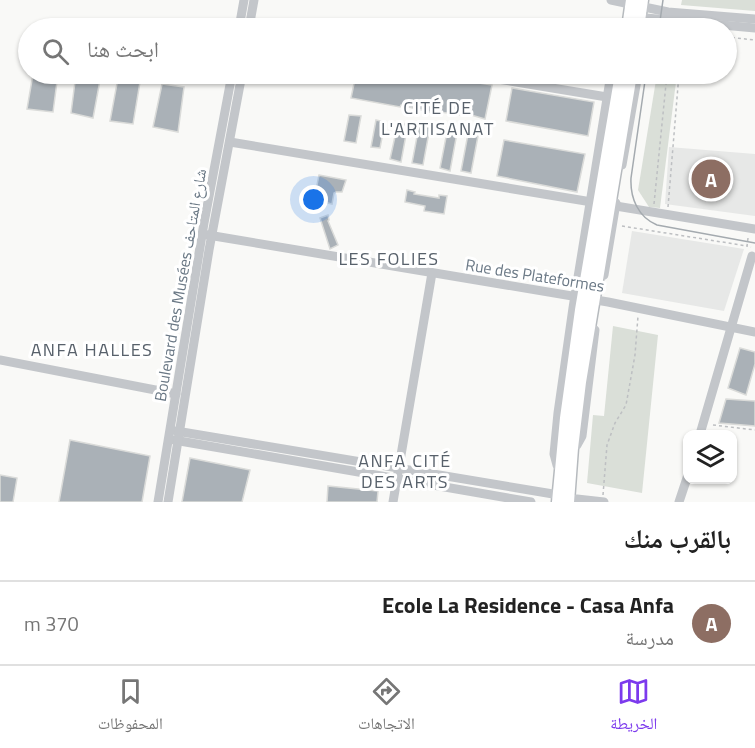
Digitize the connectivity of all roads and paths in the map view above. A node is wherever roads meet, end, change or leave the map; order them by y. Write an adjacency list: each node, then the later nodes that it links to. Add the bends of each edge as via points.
1 (244, 0): 5 (street)
2 (254, 0): 6 (street)
3 (611, 0): 4 (street)
4 (635, 13): 7 (street); 8 (street)
5 (241, 18)
6 (251, 18)
7 (675, 18)
8 (755, 19)
9 (737, 26): 10 (street)
10 (755, 28)
11 (737, 38): 12 (path)
12 (755, 40)
13 (230, 84): 29 (street, Boulevard des Musées شارع المتاحف)
14 (240, 84): 23 (street, Boulevard des Musées شارع المتاحف)
15 (528, 84): 22 (street)
16 (609, 84): 22 (street)
17 (620, 84): 24 (main road)
18 (629, 84): 24 (main road)
19 (635, 84): 24 (street)
20 (666, 84): 25 (path)
21 (678, 84): 26 (path, via 668,207 674,209)
22 (607, 97): 24 (street)
23 (230, 142): 24 (street); 29 (street, Boulevard des Musées شارع المتاحف)
24 (603, 204): 25 (street); 27 (street); 33 (main road); 33 (street)
25 (654, 213): 26 (street)
26 (672, 216): 28 (street)
27 (613, 225): 30 (path); 33 (street)
28 (753, 229): 30 (path)
29 (207, 235): 32 (street, Rue des Plateformes); 38 (street, Boulevard des Musées شارع المتاحف); 42 (street, Boulevard des Musées شارع المتاحف)
30 (747, 246): 31 (path)
31 (754, 252): 35 (street)
32 (432, 273): 33 (street, Rue des Plateformes); 43 (street)
33 (587, 299): 34 (street, Rue des Plateformes); 46 (main road); 46 (main road, via 566,418 561,471)
34 (639, 309): 35 (street, Rue des Plateformes); 51 (path, via 626,405 607,444)
35 (731, 329): 36 (street, Rue des Plateformes); 39 (street)
36 (755, 332)
37 (0, 360): 38 (street)
38 (176, 394): 42 (street, Boulevard des Musées شارع المتاحف)
39 (703, 424): 40 (street); 41 (path)
40 (701, 430)
41 (755, 430)
42 (175, 435): 43 (street); 44 (street); 47 (street, Boulevard des Musées شارع المتاحف); 48 (street, Boulevard des Musées شارع المتاحف)
43 (399, 468): 44 (street); 46 (street)
44 (397, 479): 49 (street); 50 (street)
45 (684, 484): 52 (street)
46 (563, 500): 51 (street)
47 (158, 502)
48 (168, 502)
49 (393, 502)
50 (531, 502)
51 (603, 502)
52 (679, 502)

